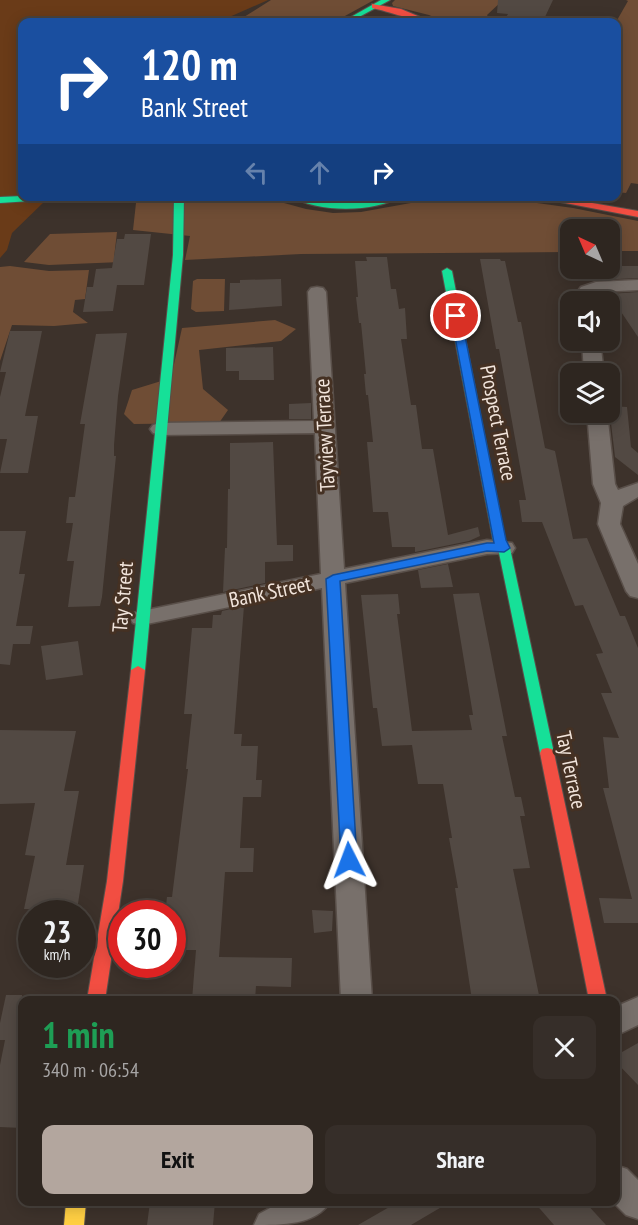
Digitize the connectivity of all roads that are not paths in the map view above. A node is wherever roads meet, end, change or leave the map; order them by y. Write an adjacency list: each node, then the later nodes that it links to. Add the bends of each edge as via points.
1 (380, 3): 2 (main road); 3 (main road)
2 (353, 18)
3 (417, 18)
4 (18, 188): 5 (main road)
5 (0, 189)
6 (18, 199): 7 (main road)
7 (0, 200)
8 (621, 200): 13 (main road)
9 (179, 201): 21 (main road, Tay Street, via 178,255)
10 (308, 201): 11 (main road, via 365,206)
11 (382, 201)
12 (562, 201): 14 (main road)
13 (638, 203)
14 (638, 214)
15 (447, 271): 24 (main road, Prospect Terrace, via 499,540)
16 (638, 285): 18 (street)
17 (317, 291): 20 (street, Tayview Terrace)
18 (607, 291)
19 (598, 423): 23 (street, via 604,484)
20 (325, 427): 21 (street); 25 (street, Tayview Terrace)
21 (160, 429): 27 (main road, Tay Street)
22 (638, 490): 23 (street)
23 (612, 503): 26 (street, via 609,524)
24 (504, 548): 25 (street, Bank Street, via 487,547); 30 (main road, Tay Terrace)
25 (333, 579): 27 (street, Bank Street); 29 (street, Tayview Terrace)
26 (638, 591)
27 (142, 618): 28 (main road, Tay Street, via 131,754)
28 (97, 996)
29 (357, 996)
30 (597, 996)
31 (638, 1009): 32 (street)
32 (620, 1020)
33 (620, 1185): 34 (street)
34 (638, 1204)
35 (76, 1206): 37 (main road)
36 (305, 1206): 38 (street)
37 (74, 1225)
38 (273, 1225)

